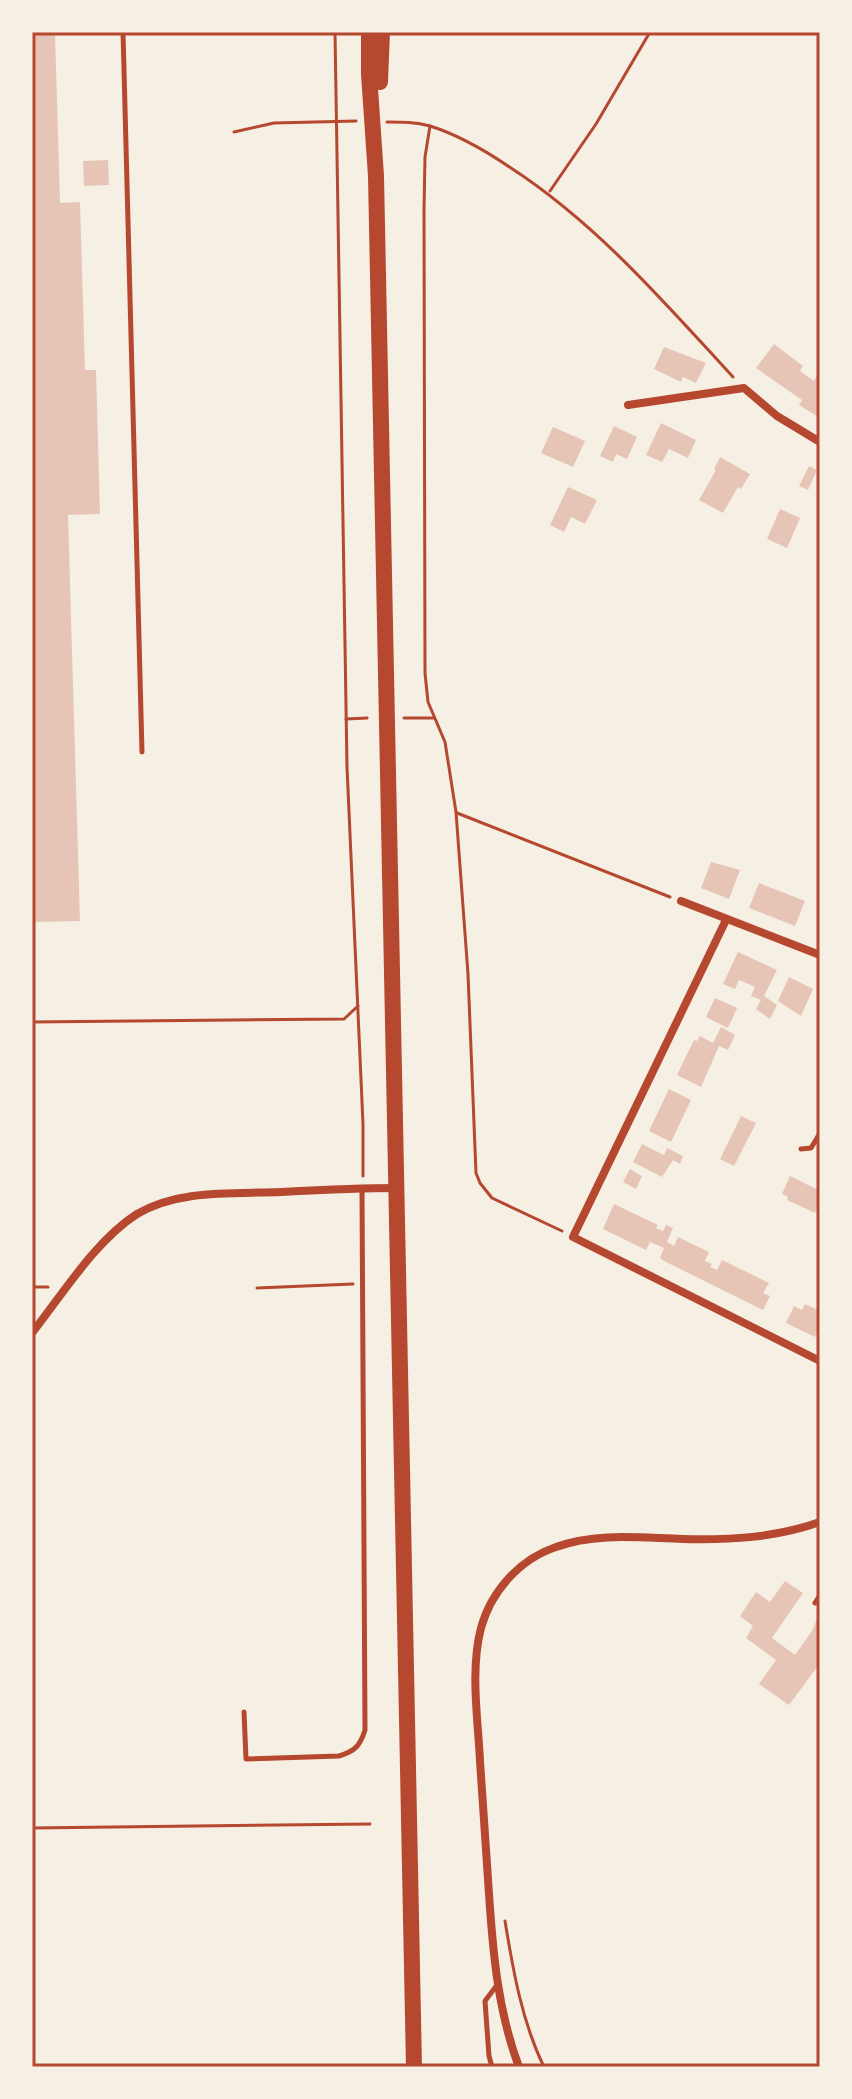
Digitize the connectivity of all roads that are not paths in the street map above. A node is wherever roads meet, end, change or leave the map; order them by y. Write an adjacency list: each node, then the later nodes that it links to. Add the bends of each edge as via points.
1 (123, 32): 7 (lane)
2 (369, 32): 4 (main road)
3 (382, 32): 4 (main road)
4 (375, 73): 13 (main road)
5 (628, 405): 6 (street, via 744,388)
6 (820, 442)
7 (142, 752)
8 (681, 901): 9 (street)
9 (726, 920): 10 (street); 16 (street, via 573,1237)
10 (820, 955)
11 (820, 1133): 12 (lane, via 811,1148)
12 (801, 1149)
13 (397, 1188): 14 (street); 22 (main road)
14 (362, 1189): 15 (street, via 181,1197 156,1205 135,1216 93,1256); 20 (lane, via 365,1730 353,1752 339,1756 246,1759)
15 (32, 1333)
16 (820, 1361)
17 (820, 1522): 21 (street, via 775,1535 729,1539 588,1539 538,1555 503,1585 481,1629 477,1668)
18 (820, 1595): 19 (lane)
19 (815, 1603)
20 (244, 1712)
21 (497, 1985): 23 (lane, via 485,2001); 24 (street)
22 (414, 2067)
23 (492, 2067)
24 (519, 2067)

